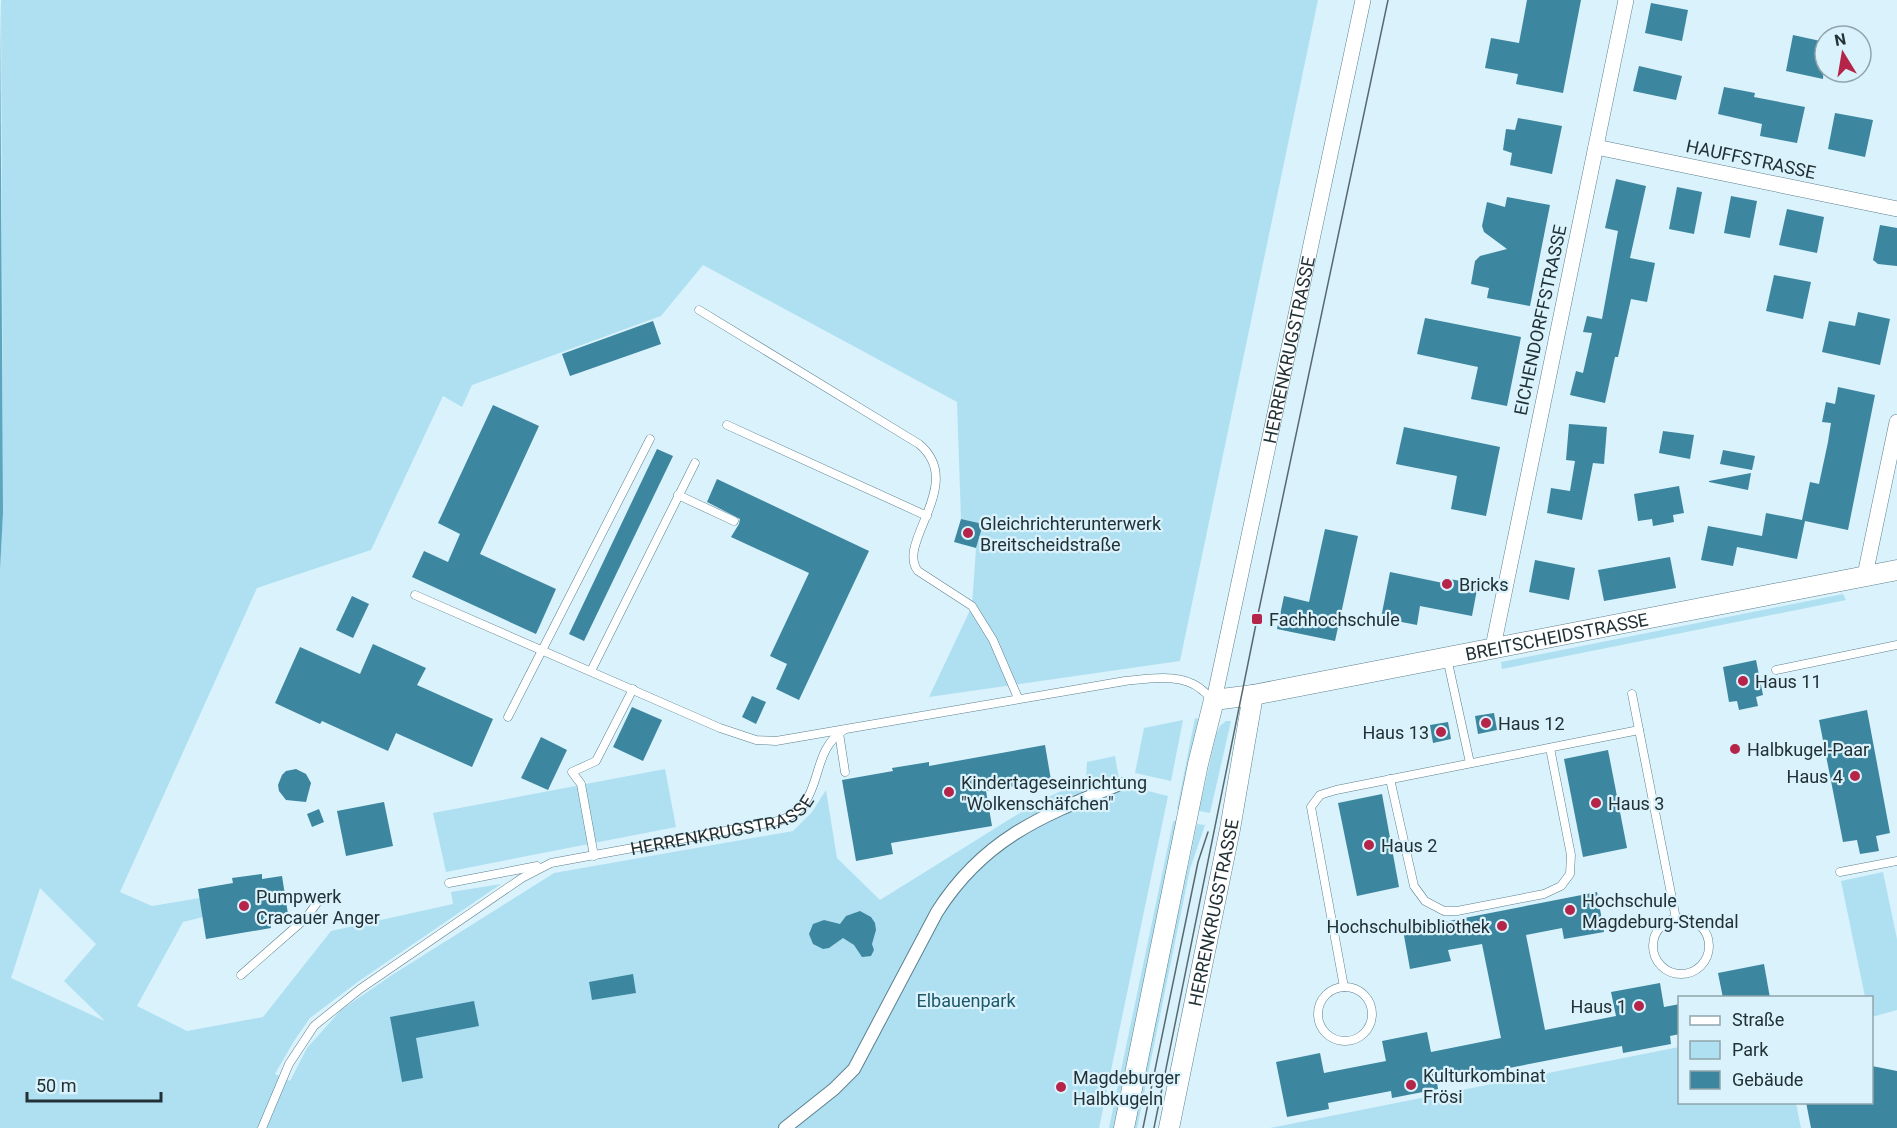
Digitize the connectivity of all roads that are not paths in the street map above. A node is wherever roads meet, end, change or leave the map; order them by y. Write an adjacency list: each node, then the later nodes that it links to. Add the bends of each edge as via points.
1 (1363, 0): 26 (street, HERRENKRUGSTRASSE)
2 (1626, 0): 3 (street, EICHENDORFFSTRASSE)
3 (1596, 147): 4 (street, HAUFFSTRASSE); 17 (street, EICHENDORFFSTRASSE)
4 (1897, 209)
5 (699, 310): 11 (lane, via 922,446 935,475 934,498)
6 (1897, 422): 14 (street)
7 (727, 425): 11 (lane)
8 (650, 439): 18 (lane)
9 (695, 463): 10 (lane)
10 (678, 495): 12 (lane); 21 (lane)
11 (927, 516): 25 (lane, via 913,564 972,606 993,640)
12 (734, 521)
13 (1897, 570): 14 (street, BREITSCHEIDSTRASSE)
14 (1865, 575): 17 (street, BREITSCHEIDSTRASSE)
15 (415, 595): 18 (lane, HERRENKRUGSTRASSE)
16 (1897, 645): 20 (lane)
17 (1493, 647): 19 (street, BREITSCHEIDSTRASSE)
18 (542, 650): 21 (lane, HERRENKRUGSTRASSE); 27 (lane)
19 (1447, 656): 24 (street, BREITSCHEIDSTRASSE); 32 (lane)
20 (1776, 670)
21 (591, 671): 22 (lane, HERRENKRUGSTRASSE)
22 (633, 689): 28 (lane, HERRENKRUGSTRASSE, via 756,740 776,741); 36 (lane, via 596,761 572,772 581,784)
23 (1632, 694): 29 (lane)
24 (1253, 695): 26 (street, BREITSCHEIDSTRASSE); 48 (street, HERRENKRUGSTRASSE, via 1228,840)
25 (1018, 698): 26 (lane, HERRENKRUGSTRASSE, via 1158,679 1192,683); 28 (lane, HERRENKRUGSTRASSE)
26 (1214, 700): 47 (street, HERRENKRUGSTRASSE)
27 (508, 717)
28 (848, 728): 30 (lane, HERRENKRUGSTRASSE)
29 (1639, 730): 31 (lane); 42 (lane)
30 (839, 733): 33 (lane); 36 (lane, HERRENKRUGSTRASSE, via 825,751 808,798 791,816)
31 (1550, 748): 32 (lane); 34 (lane, via 1571,855 1570,874 1561,886 1544,894 1457,911 1444,911 1425,901 1414,886)
32 (1470, 764): 34 (lane)
33 (845, 772)
34 (1390, 779): 44 (lane, via 1320,795 1311,807)
35 (1120, 784): 46 (street, via 1028,825 1000,843 969,871 937,912 854,1069)
36 (594, 856): 38 (lane, HERRENKRUGSTRASSE)
37 (1897, 861): 39 (lane)
38 (550, 863): 40 (lane, HERRENKRUGSTRASSE); 45 (lane, HERRENKRUGSTRASSE, via 522,878 338,1005 314,1026 282,1078)
39 (1840, 872)
40 (448, 883)
41 (319, 900): 43 (lane, via 306,918)
42 (1676, 919): 42 (lane, via 1697,923 1709,941 1704,962 1686,974 1665,970 1653,952 1658,931 1663,924)
43 (241, 975)
44 (1344, 987): 44 (lane, via 1364,995 1372,1016 1365,1032 1345,1041 1328,1035 1318,1016 1324,996)
45 (262, 1128)
46 (784, 1128)
47 (1124, 1128)
48 (1169, 1128)

